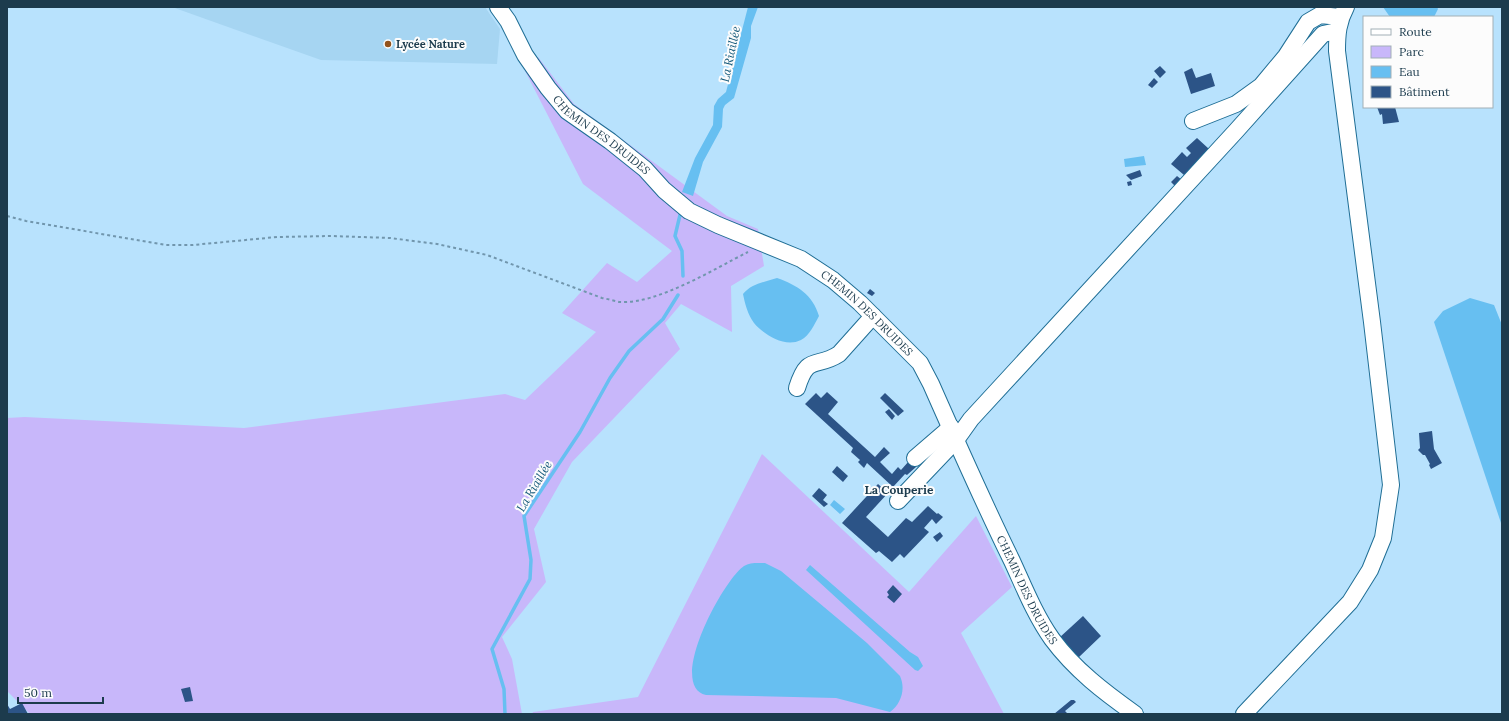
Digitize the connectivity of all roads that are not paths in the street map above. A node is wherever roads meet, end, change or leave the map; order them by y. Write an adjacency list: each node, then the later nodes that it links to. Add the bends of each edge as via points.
1 (498, 7): 4 (street, CHEMIN DES DRUIDES, via 508,20 525,55 567,111 645,169 664,190 689,211 801,259 833,280)
2 (1337, 16): 3 (street, via 1320,15 1308,22 1286,56 1261,86 1236,104); 6 (street, via 1236,131 971,419); 10 (street, via 1339,79 1390,478 1388,508 1383,538 1370,570 1350,602)
3 (1193, 121)
4 (873, 316): 5 (street, via 839,354 810,365 802,373); 6 (street, CHEMIN DES DRUIDES, via 920,363)
5 (797, 388)
6 (953, 434): 7 (street); 8 (street); 9 (street, CHEMIN DES DRUIDES, via 1003,544 1052,638 1067,657 1097,686)
7 (915, 458)
8 (898, 501)
9 (1135, 714)
10 (1244, 714)

